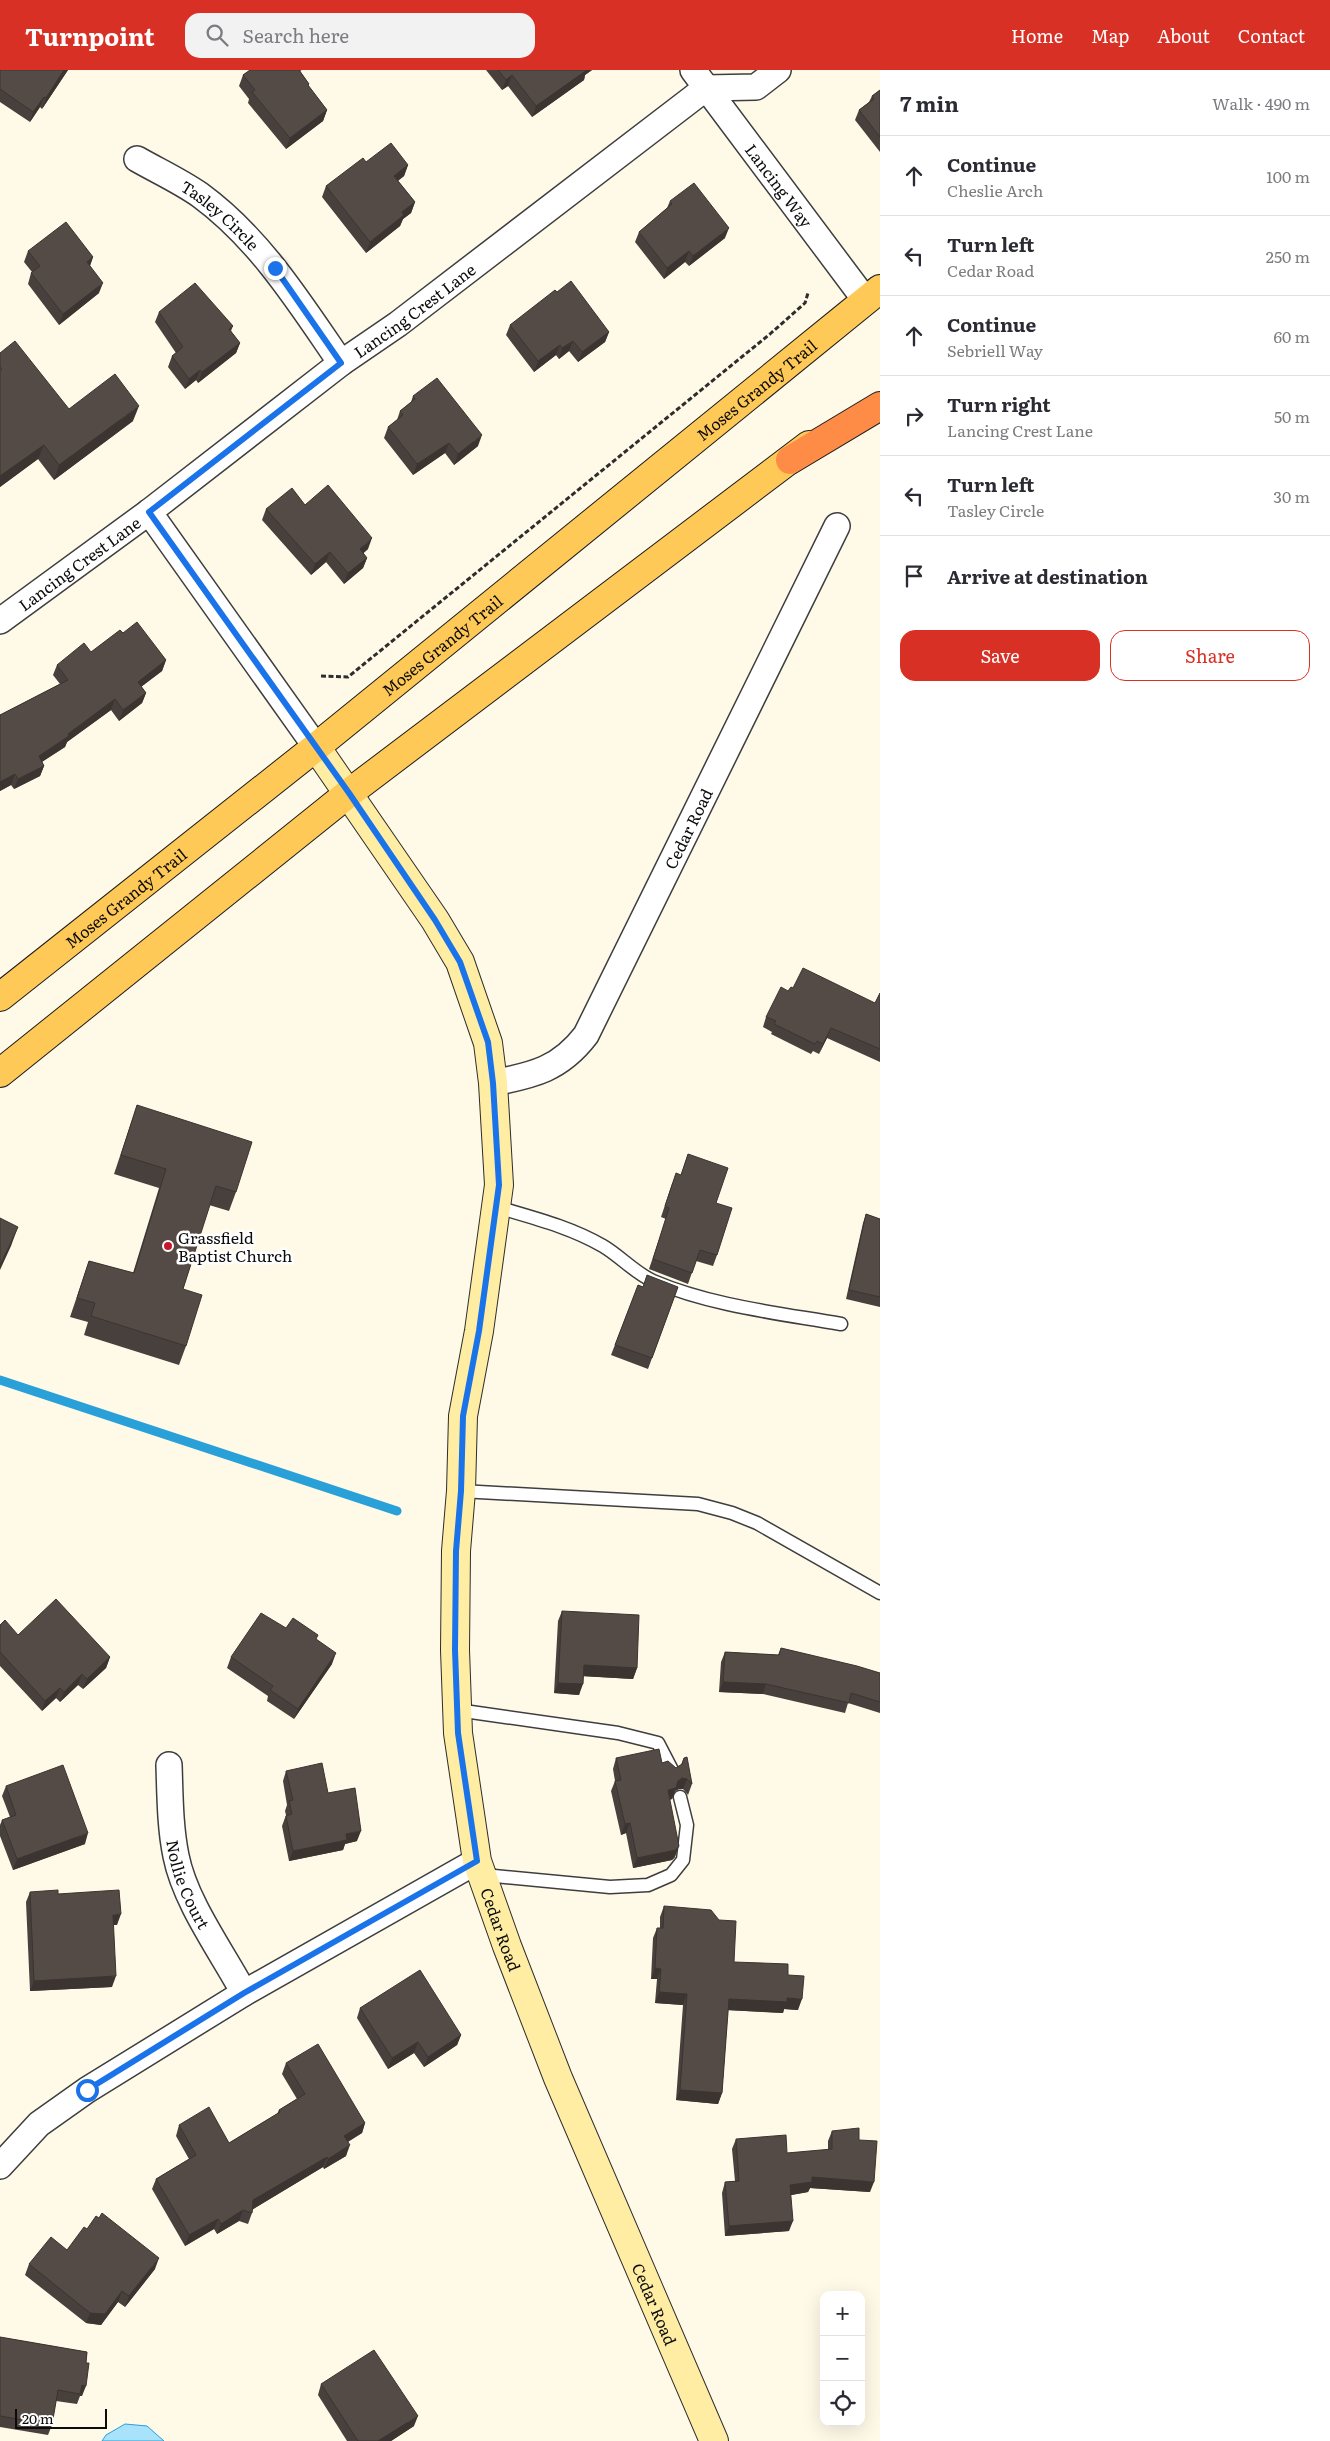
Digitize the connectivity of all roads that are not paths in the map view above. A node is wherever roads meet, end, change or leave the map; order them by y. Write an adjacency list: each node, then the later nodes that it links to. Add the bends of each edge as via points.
1 (778, 70): 2 (street, via 756,86)
2 (703, 76): 4 (street, Lancing Way); 5 (street, Lancing Crest Lane, via 398,324)
3 (137, 159): 5 (street, Tasley Circle, via 200,195 250,239 275,268)
4 (873, 295): 12 (main road, Moses Grandy Trail)
5 (341, 363): 9 (street, Lancing Crest Lane)
6 (880, 391): 8 (main road)
7 (880, 406): 8 (highway)
8 (790, 460): 13 (main road)
9 (149, 512): 11 (street, Lancing Crest Lane); 12 (street)
10 (837, 526): 16 (street, Cedar Road, via 586,1035 560,1062 532,1076)
11 (0, 622)
12 (316, 747): 13 (street, Cedar Road); 14 (main road, Moses Grandy Trail)
13 (349, 793): 15 (main road); 16 (street, Cedar Road, via 460,962 488,1042)
14 (0, 997)
15 (0, 1074)
16 (493, 1083): 17 (street, Cedar Road, via 499,1185)
17 (497, 1207): 18 (lane, via 573,1230 605,1247 651,1280 691,1294); 19 (street, Cedar Road, via 463,1416)
18 (841, 1324)
19 (461, 1491): 20 (lane, via 707,1506 757,1523); 21 (street, Cedar Road, via 456,1551)
20 (880, 1593)
21 (457, 1710): 23 (lane, via 618,1733 658,1744); 25 (street, Cedar Road)
22 (169, 1765): 26 (street, Nollie Court, via 176,1857 187,1891)
23 (672, 1770)
24 (680, 1797): 25 (lane, via 687,1825 683,1860 671,1875 648,1885 610,1887)
25 (481, 1868): 26 (street); 28 (street, Cedar Road, via 558,2078)
26 (244, 1993): 27 (street, via 87,2090 40,2124)
27 (0, 2166)
28 (714, 2441)

